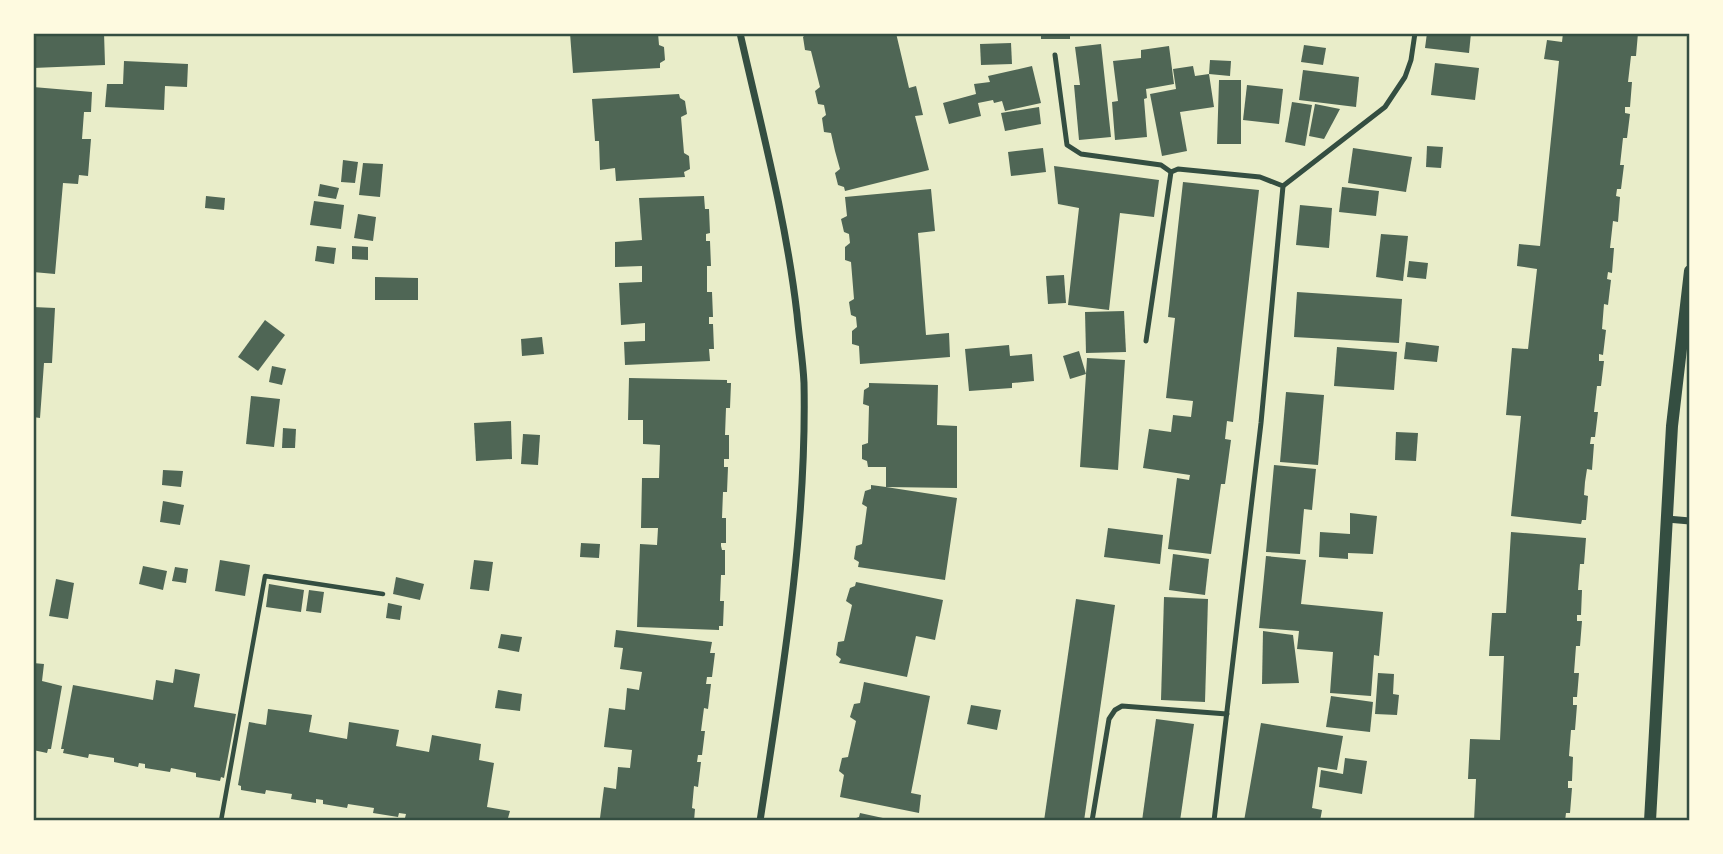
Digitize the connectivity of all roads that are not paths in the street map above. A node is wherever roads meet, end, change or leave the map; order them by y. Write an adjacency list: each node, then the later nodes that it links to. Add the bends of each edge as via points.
1 (740, 33): 11 (street, via 789,257 804,381 796,548)
2 (1415, 33): 5 (lane, via 1405,77 1385,107)
3 (1055, 55): 4 (lane, via 1067,145 1081,153 1161,165)
4 (1171, 172): 5 (lane, via 1260,177); 7 (lane)
5 (1283, 186): 10 (lane)
6 (1690, 271): 8 (street, via 1675,388)
7 (1146, 341)
8 (1667, 519): 9 (street); 14 (street)
9 (1690, 521)
10 (1227, 714): 12 (lane, via 1122,706 1115,710 1109,719); 13 (lane)
11 (760, 821)
12 (1092, 821)
13 (1214, 821)
14 (1650, 821)

